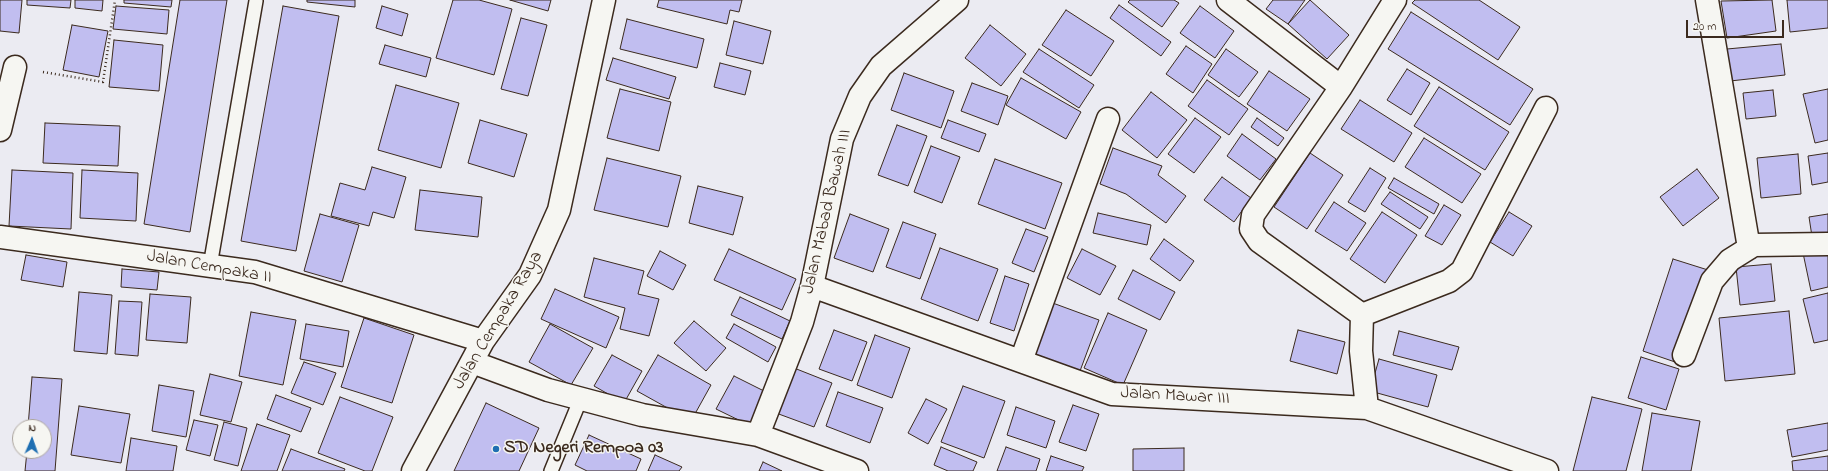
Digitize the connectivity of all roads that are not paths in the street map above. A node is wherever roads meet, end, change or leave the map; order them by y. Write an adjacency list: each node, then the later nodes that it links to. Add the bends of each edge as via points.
1 (604, 0): 18 (street, Jalan Cempaka Raya, via 559,210 530,275)
2 (957, 0): 16 (street, Jalan Mabad Bawah III, via 881,66 860,96 842,139)
3 (1395, 0): 8 (street)
4 (1707, 0): 14 (street)
5 (256, 2): 15 (lane)
6 (1237, 3): 8 (street)
7 (15, 67): 11 (street)
8 (1341, 87): 17 (street, via 1253,216 1251,229 1259,240)
9 (1546, 108): 17 (street, via 1462,271 1449,281)
10 (1108, 119): 20 (street)
11 (0, 130)
12 (0, 237): 15 (street, Jalan Cempaka II)
13 (1828, 244): 14 (street, via 1754,245)
14 (1749, 248): 19 (street, via 1730,260 1712,281)
15 (210, 266): 18 (street, Jalan Cempaka II, via 254,272)
16 (812, 286): 20 (street, Jalan Mawar III); 24 (street, Jalan Mabad Bawah III, via 802,322)
17 (1362, 315): 23 (street, via 1361,351)
18 (483, 341): 21 (street, Jalan Cempaka Raya)
19 (1684, 355)
20 (1021, 361): 23 (street, Jalan Mawar III, via 1112,394)
21 (472, 362): 22 (street, via 548,390); 25 (street, Jalan Cempaka Raya)
22 (581, 398): 24 (street, via 642,415); 26 (lane)
23 (1367, 408): 28 (street, Jalan Mawar III)
24 (758, 435): 27 (street)
25 (414, 471)
26 (551, 471)
27 (857, 471)
28 (1547, 471)

